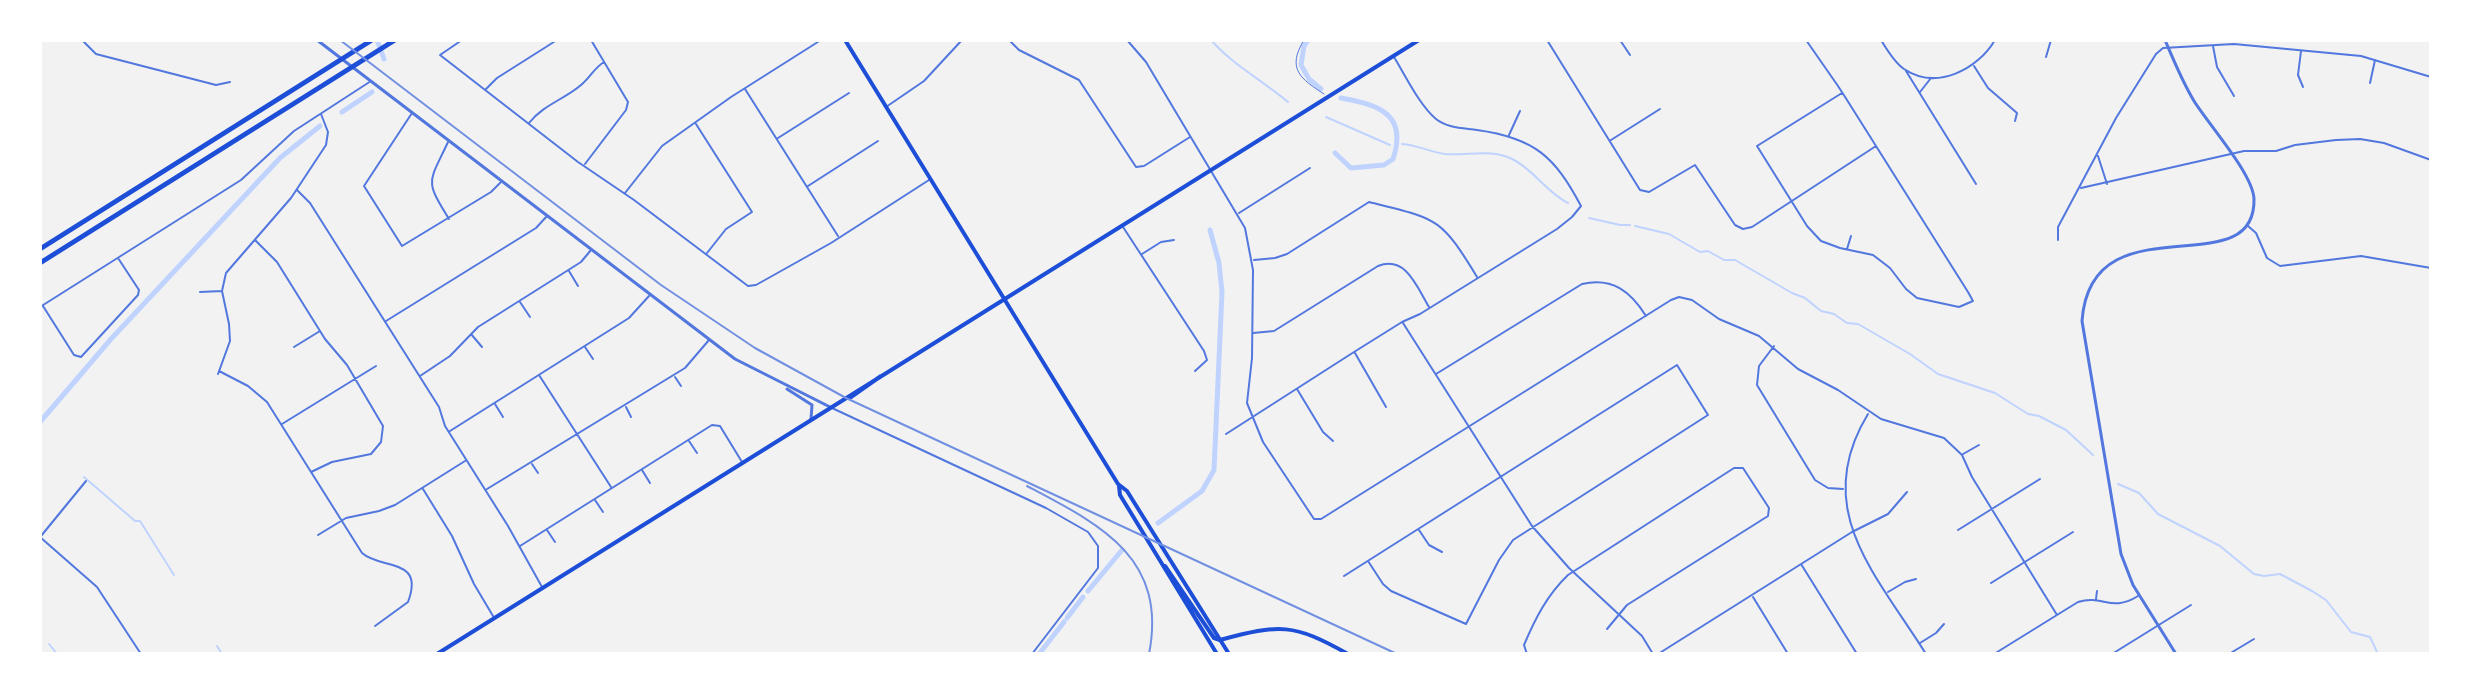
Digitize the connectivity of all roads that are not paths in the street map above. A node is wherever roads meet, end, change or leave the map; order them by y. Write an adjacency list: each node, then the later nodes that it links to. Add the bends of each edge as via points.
1 (82, 40): 35 (street, via 96,54 216,85)
2 (372, 40): 85 (highway)
3 (395, 40): 92 (highway)
4 (462, 40): 39 (street, via 440,55)
5 (557, 40): 39 (street)
6 (591, 40): 29 (street)
7 (821, 40): 38 (street)
8 (845, 40): 45 (main road)
9 (962, 40): 45 (street, via 924,81)
10 (1009, 40): 54 (street, via 1079,80 1138,168)
11 (1127, 40): 54 (street)
12 (1304, 40): 44 (lane, via 1296,55 1297,70)
13 (1419, 40): 26 (main road)
14 (1547, 40): 58 (street)
15 (1620, 40): 25 (street)
16 (1806, 40): 41 (street)
17 (1881, 40): 31 (street)
18 (1995, 40): 30 (street)
19 (2051, 40): 27 (street)
20 (2165, 40): 23 (street)
21 (320, 41): 34 (street)
22 (2213, 45): 23 (street); 24 (street); 43 (street, via 2217,67)
23 (2169, 48): 60 (street, via 2156,54); 61 (street, via 2191,95)
24 (2301, 50): 28 (street); 37 (street, via 2298,75)
25 (1630, 55)
26 (1393, 56): 44 (main road); 53 (street, via 1438,121)
27 (2046, 57)
28 (2375, 59): 33 (street); 36 (street)
29 (604, 61): 52 (street, via 579,87); 63 (street, via 628,105)
30 (1974, 65): 32 (street); 50 (street, via 1988,88 2017,113)
31 (1905, 70): 32 (street); 42 (street)
32 (1932, 77): 42 (street)
33 (2431, 77)
34 (371, 81): 48 (street); 49 (street)
35 (230, 82)
36 (2370, 83)
37 (2303, 87)
38 (745, 88): 51 (street); 55 (street)
39 (485, 90): 52 (street)
40 (849, 93): 55 (street)
41 (1842, 93): 59 (street); 74 (street, via 1757,146)
42 (1919, 94): 68 (street)
43 (2234, 96)
44 (1328, 97): 65 (main road)
45 (886, 107): 66 (main road)
46 (1660, 109): 58 (street)
47 (1520, 111): 53 (street)
48 (320, 113): 72 (street, via 328,141); 90 (street, via 241,180)
49 (412, 113): 56 (street); 77 (street, via 364,186 402,246)
50 (2015, 121)
51 (696, 123): 73 (street, via 662,146); 88 (street, via 752,212 726,229)
52 (528, 124): 63 (street)
53 (1508, 136): 95 (street, via 1554,162 1581,206 1565,223)
54 (1191, 137): 65 (street)
55 (777, 139): 70 (street)
56 (448, 140): 67 (street); 77 (street, via 431,184)
57 (878, 141): 70 (street)
58 (1610, 141): 74 (street, via 1644,192 1698,167 1735,225 1743,229)
59 (1876, 146): 74 (street); 87 (street, via 1973,301 1959,307 1917,298 1881,261)
60 (2097, 154): 69 (street); 71 (street)
61 (2231, 154): 62 (street, via 2360,139); 69 (street); 78 (street, via 2252,188 2254,204)
62 (2431, 160)
63 (584, 165): 73 (street)
64 (1310, 168): 75 (street)
65 (1211, 170): 75 (street); 79 (main road)
66 (930, 179): 81 (street); 100 (main road)
67 (502, 181): 76 (street); 77 (street)
68 (1976, 184)
69 (2107, 184): 71 (street)
70 (807, 186): 81 (street)
71 (2079, 189): 84 (street, via 2058,227)
72 (297, 190): 82 (street); 106 (street)
73 (624, 194): 88 (street)
74 (1792, 202): 87 (street, via 1816,237)
75 (1238, 214): 91 (street)
76 (547, 216): 86 (street); 106 (street, via 536,228)
77 (449, 219)
78 (2247, 225): 93 (street, via 2267,258 2280,266 2361,256); 190 (street, via 2219,243 2147,248 2122,256 2102,272 2086,301 2084,344 2116,533)
79 (1122, 226): 89 (street); 100 (main road)
80 (1851, 236): 87 (street)
81 (838, 237): 88 (street, via 752,286)
82 (255, 240): 97 (street, via 227,270); 108 (street, via 277,262)
83 (1174, 240): 89 (street)
84 (2058, 240)
85 (40, 249)
86 (591, 250): 94 (street); 99 (street)
87 (1847, 250)
88 (706, 254)
89 (1141, 255): 119 (street, via 1206,356)
90 (118, 257): 102 (street); 102 (street, via 139,292 84,354 74,355)
91 (1253, 260): 95 (street, via 1287,254 1369,202 1441,225); 110 (street)
92 (40, 263)
93 (2431, 268)
94 (568, 270): 96 (street); 101 (street)
95 (1478, 278): 103 (street)
96 (578, 286)
97 (222, 291): 98 (street); 137 (street, via 230,337 218,373 261,396)
98 (200, 292)
99 (651, 295): 111 (street); 112 (street, via 635,314)
100 (1004, 299): 131 (main road); 157 (main road)
101 (520, 301): 105 (street); 109 (street)
102 (41, 306)
103 (1430, 308): 107 (street); 110 (street, via 1405,269 1390,262 1274,331)
104 (1646, 316): 113 (street, via 1679,297 1692,300); 122 (street, via 1623,289 1582,284); 138 (street)
105 (530, 317)
106 (385, 322): 123 (street)
107 (1402, 322): 116 (street); 122 (street)
108 (320, 331): 114 (street); 124 (street)
109 (470, 333): 115 (street); 123 (street, via 450,356)
110 (1252, 333): 135 (street, via 1246,398)
111 (709, 339): 121 (street); 125 (street)
112 (585, 346): 117 (street); 120 (street)
113 (1774, 346): 132 (street, via 1798,369); 161 (street, via 1758,369 1758,389 1815,480)
114 (294, 347)
115 (482, 347)
116 (1354, 352): 127 (street); 130 (street)
117 (593, 359)
118 (376, 366): 124 (street)
119 (1195, 371)
120 (539, 375): 128 (street); 140 (street)
121 (674, 375): 126 (street); 129 (street)
122 (1435, 375): 138 (street)
123 (419, 376): 139 (street)
124 (355, 378): 137 (street); 151 (street, via 381,421 379,446 367,456)
125 (781, 384): 131 (street); 136 (street, via 812,405)
126 (681, 386)
127 (1296, 388): 135 (street); 143 (street)
128 (494, 403): 133 (street); 139 (street)
129 (625, 406): 134 (street); 140 (street)
130 (1386, 407)
131 (831, 408): 136 (main road); 205 (street, via 1088,532 1098,546 1097,571)
132 (1869, 412): 146 (street, via 1939,436); 161 (street, via 1849,452)
133 (503, 417)
134 (631, 417)
135 (1253, 417): 138 (street, via 1265,446 1318,520); 141 (street)
136 (809, 421): 149 (main road)
137 (281, 424): 151 (street)
138 (1468, 427): 153 (street)
139 (449, 431): 147 (street)
140 (576, 433): 148 (street); 159 (street)
141 (1226, 434)
142 (689, 440): 145 (street); 149 (street, via 716,424); 150 (street)
143 (1333, 441)
144 (1979, 445): 146 (street)
145 (697, 453)
146 (1962, 455): 164 (street)
147 (467, 460): 158 (street); 160 (street)
148 (531, 462): 152 (street); 160 (street)
149 (743, 463): 186 (main road)
150 (641, 469): 156 (street); 159 (street)
151 (311, 472): 166 (street)
152 (538, 473)
153 (1499, 477): 167 (street); 167 (street, via 1677,365 1708,415); 169 (street)
154 (2040, 479): 164 (street)
155 (86, 481): 174 (street)
156 (650, 483)
157 (1118, 484): 178 (main road); 201 (main road)
158 (422, 488): 166 (street, via 387,509); 195 (street)
159 (611, 488): 163 (street)
160 (485, 490): 176 (street)
161 (1844, 490): 171 (street)
162 (1907, 492): 171 (street, via 1888,514)
163 (594, 499): 165 (street); 168 (street)
164 (1992, 509): 170 (street); 180 (street)
165 (603, 512)
166 (341, 521): 173 (street); 198 (street, via 366,557 395,564 412,585 408,602)
167 (1532, 526): 179 (street, via 1506,547 1466,624 1391,591); 182 (street)
168 (547, 529): 175 (street); 176 (street)
169 (1418, 529): 177 (street); 179 (street)
170 (1958, 530)
171 (1852, 532): 181 (street); 188 (street)
172 (2073, 532): 180 (street)
173 (318, 535)
174 (40, 537): 203 (street, via 97,587)
175 (555, 542)
176 (518, 547): 186 (street)
177 (1442, 552)
178 (1158, 559): 201 (main road); 206 (main road)
179 (1368, 561): 183 (street)
180 (2024, 562): 185 (street); 194 (street)
181 (1801, 564): 189 (street); 213 (street)
182 (1572, 571): 193 (street); 193 (street, via 1735,467 1744,469 1769,513); 209 (street, via 1545,601 1524,644)
183 (1344, 576)
184 (1916, 579): 188 (street)
185 (1991, 583)
186 (543, 588): 195 (main road)
187 (2097, 591): 191 (street)
188 (1887, 593): 202 (street)
189 (1752, 595): 211 (street); 212 (street)
190 (2139, 595): 191 (street, via 2120,605); 197 (street)
191 (2096, 600): 194 (street, via 2078,602)
192 (2191, 605): 197 (street)
193 (1619, 614): 199 (street); 210 (street)
194 (2057, 615): 215 (street)
195 (494, 619): 204 (main road)
196 (1944, 624): 202 (street)
197 (2158, 625): 216 (street); 217 (street)
198 (375, 626)
199 (1607, 629)
200 (2254, 639): 218 (street)
201 (1220, 640): 207 (main road); 208 (main road, via 1287,628)
202 (1919, 643): 214 (street)
203 (141, 654)
204 (437, 654)
205 (1032, 654)
206 (1217, 654)
207 (1229, 654)
208 (1348, 654)
209 (1527, 654)
210 (1653, 654)
211 (1658, 654)
212 (1788, 654)
213 (1857, 654)
214 (1926, 654)
215 (1994, 654)
216 (2112, 654)
217 (2176, 654)
218 (2229, 654)

